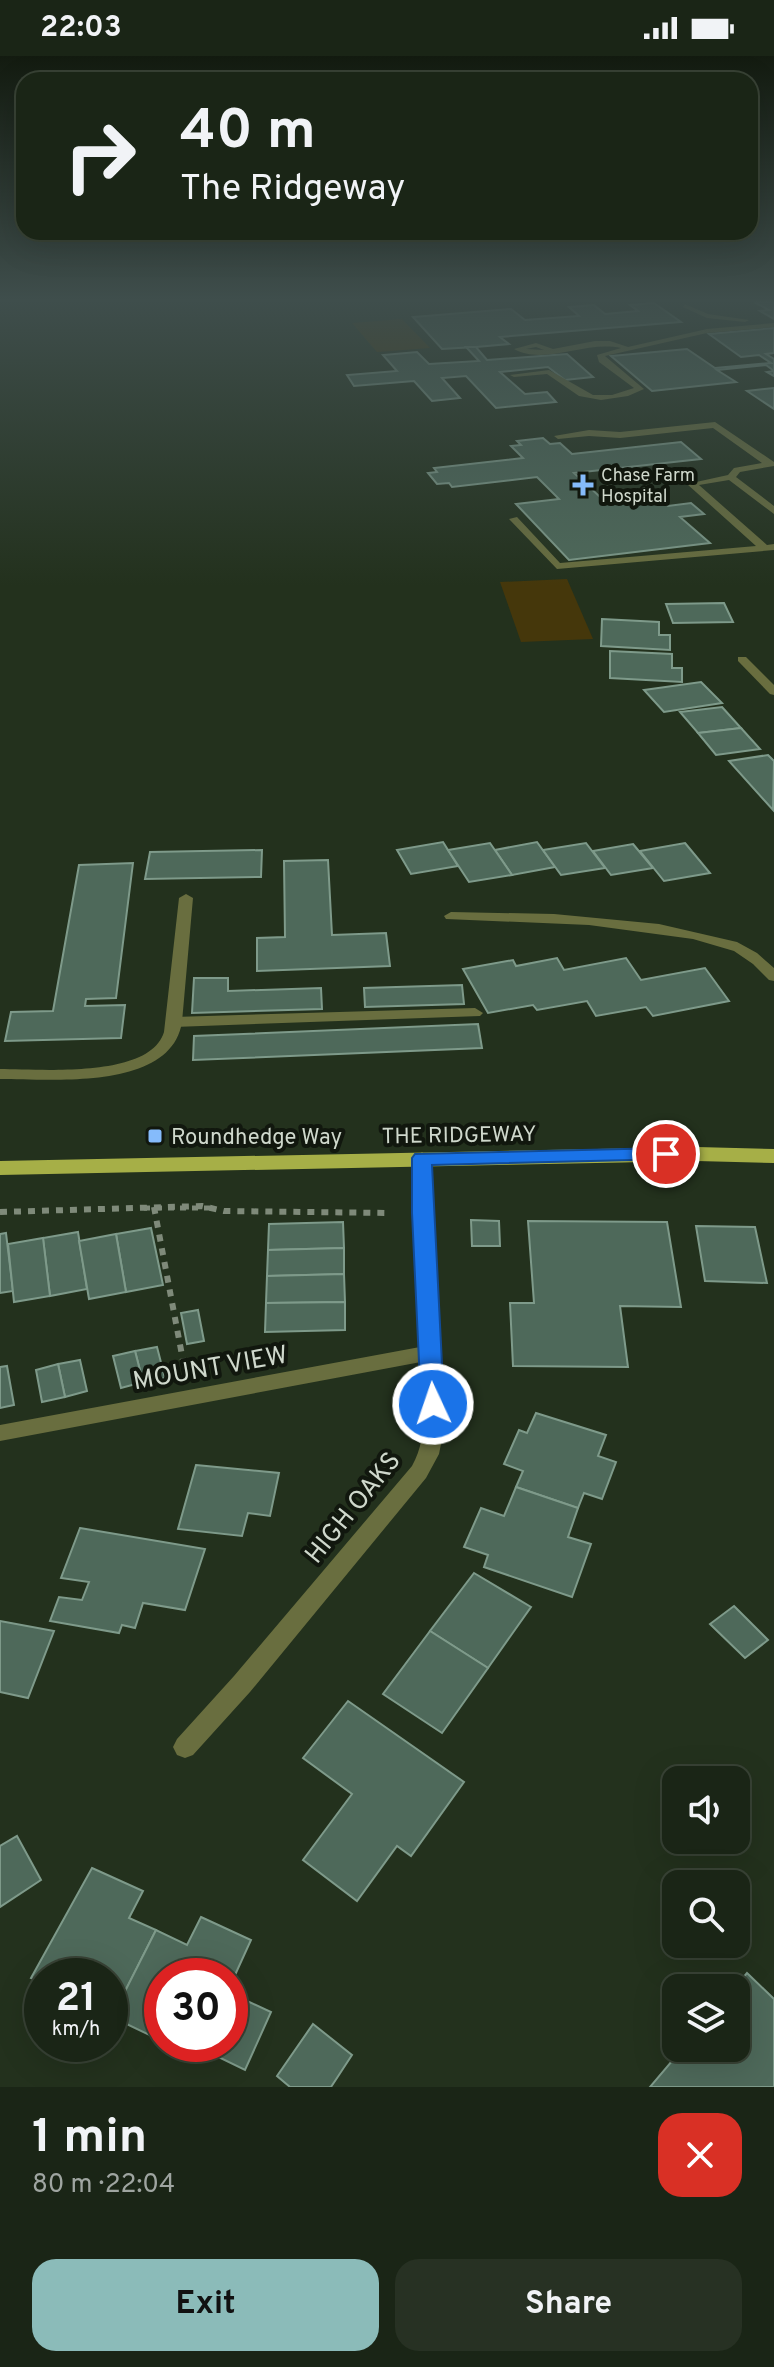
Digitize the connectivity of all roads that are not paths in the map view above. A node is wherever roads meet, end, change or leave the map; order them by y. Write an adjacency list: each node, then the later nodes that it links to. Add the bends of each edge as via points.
1 (588, 397): 2 (street)
2 (609, 397)
3 (558, 436): 4 (street, via 715,425)
4 (772, 464): 5 (street, via 737,470)
5 (731, 477): 6 (street); 8 (street, via 692,484)
6 (774, 511)
7 (514, 519): 8 (street, via 557,566)
8 (769, 548)
9 (742, 659): 10 (street)
10 (774, 692)
11 (186, 898): 15 (street)
12 (451, 916): 13 (street, via 529,917 727,943 753,956)
13 (774, 977)
14 (475, 1013): 15 (street)
15 (174, 1022): 16 (street, via 169,1042 157,1054 129,1067)
16 (0, 1074)
17 (774, 1156): 18 (main road, THE RIDGEWAY)
18 (422, 1158): 19 (main road, THE RIDGEWAY); 20 (street, HIGH OAKS)
19 (0, 1168)
20 (430, 1353): 21 (street, MOUNT VIEW); 22 (street, HIGH OAKS, via 434,1429 419,1472)
21 (0, 1433)
22 (185, 1747)

